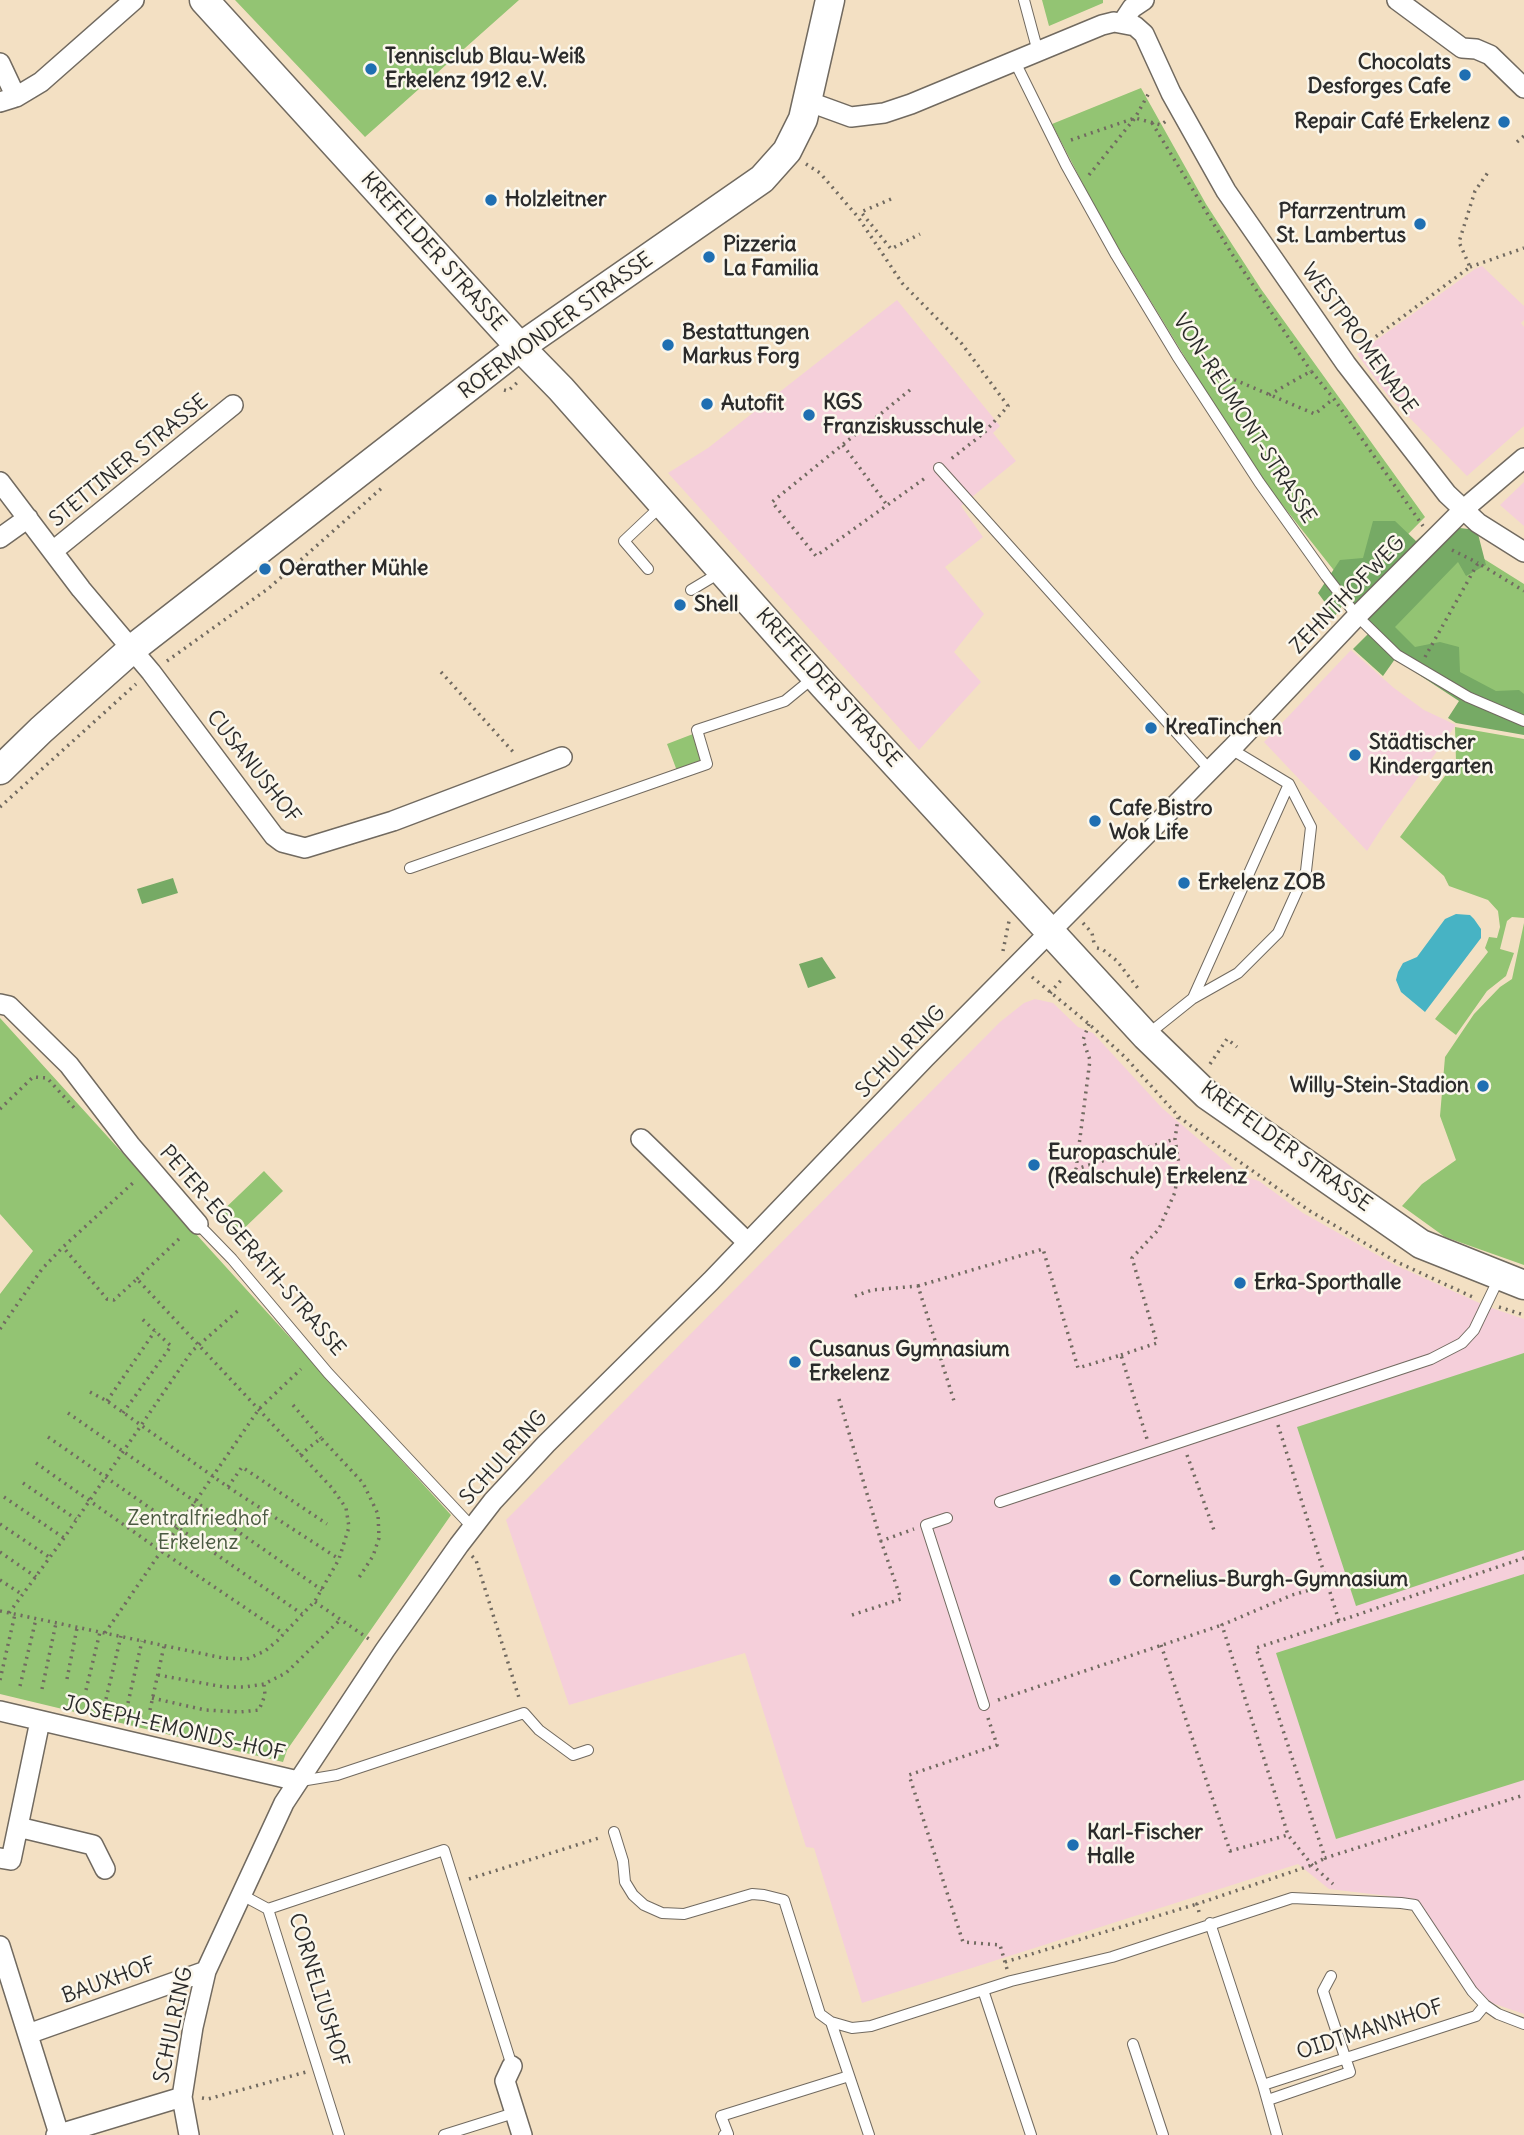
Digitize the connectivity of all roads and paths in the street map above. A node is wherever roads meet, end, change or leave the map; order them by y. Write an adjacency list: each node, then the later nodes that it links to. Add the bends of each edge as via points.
1 (134, 0): 13 (street, via 41,82)
2 (204, 0): 28 (main road, KREFELDER STRASSE)
3 (830, 0): 14 (main road, ROERMONDER STRASSE)
4 (1024, 0): 8 (lane)
5 (1144, 0): 7 (street)
6 (1398, 0): 12 (street, via 1462,48 1490,55)
7 (1122, 23): 8 (street, via 1102,25); 11 (street, WESTPROMENADE, via 1144,34)
8 (1038, 52): 9 (street)
9 (1015, 62): 14 (street, via 875,114 851,117); 20 (lane, VON-REUMONT-STRASSE)
10 (0, 63): 13 (street)
11 (1161, 71): 15 (street, WESTPROMENADE); 16 (path)
12 (1520, 74)
13 (8, 99)
14 (807, 101): 21 (main road, ROERMONDER STRASSE)
15 (1182, 112): 17 (path, via 1161,125); 30 (street, WESTPROMENADE, via 1226,191)
16 (1135, 118): 17 (path); 20 (path); 23 (path)
17 (1153, 123): 31 (path, via 1232,254)
18 (1524, 136): 19 (path)
19 (1517, 142)
20 (1056, 146): 23 (lane, VON-REUMONT-STRASSE)
21 (787, 151): 28 (main road, ROERMONDER STRASSE, via 762,179 692,226); 39 (path, via 820,173 858,217 902,283 962,344 1008,406 984,433)
22 (1489, 171): 27 (path, via 1475,191 1460,242)
23 (1079, 188): 29 (lane, VON-REUMONT-STRASSE)
24 (891, 199): 25 (path, via 861,212 891,249)
25 (920, 234)
26 (1524, 248): 27 (path)
27 (1470, 267): 30 (path, via 1358,349)
28 (529, 356): 32 (path, via 508,391); 42 (main road, KREFELDER STRASSE); 56 (main road, ROERMONDER STRASSE)
29 (1177, 356): 34 (path); 55 (lane, VON-REUMONT-STRASSE, via 1259,482)
30 (1346, 364): 44 (street, WESTPROMENADE, via 1435,480)
31 (1311, 371): 34 (path); 35 (path)
32 (499, 390)
33 (910, 390): 37 (path)
34 (1269, 395): 35 (path, via 1315,414)
35 (1334, 399): 47 (path)
36 (233, 405): 48 (street, STETTINER STRASSE)
37 (842, 445): 43 (path); 43 (path, via 772,502 816,556)
38 (1524, 458): 44 (street, ZEHNTHOFWEG)
39 (939, 468): 43 (path); 66 (lane)
40 (390, 481): 58 (path, via 269,588)
41 (0, 482): 45 (street, CUSANUSHOF)
42 (663, 504): 51 (lane, via 624,541); 52 (main road, KREFELDER STRASSE)
43 (887, 505)
44 (1464, 509): 47 (street, ZEHNTHOFWEG); 49 (street, WESTPROMENADE)
45 (28, 518): 46 (street, STETTINER STRASSE); 48 (street, CUSANUSHOF)
46 (0, 538)
47 (1433, 540): 50 (path); 55 (street, ZEHNTHOFWEG)
48 (52, 551): 56 (street, CUSANUSHOF)
49 (1524, 552)
50 (1478, 564): 54 (path); 57 (path)
51 (648, 569)
52 (723, 571): 53 (lane); 60 (main road, KREFELDER STRASSE)
53 (691, 590)
54 (1524, 591)
55 (1357, 616): 57 (lane, VON-REUMONT-STRASSE, via 1397,655); 62 (street, ZEHNTHOFWEG)
56 (132, 649): 58 (street, CUSANUSHOF); 64 (main road, ROERMONDER STRASSE)
57 (1419, 668): 61 (lane, VON-REUMONT-STRASSE, via 1468,697)
58 (151, 672): 65 (street, CUSANUSHOF, via 274,836 305,848 393,821); 68 (path)
59 (441, 672): 65 (path)
60 (815, 676): 69 (lane, via 785,701 696,730 707,764); 70 (main road, KREFELDER STRASSE)
61 (1524, 721)
62 (1231, 749): 66 (street, ZEHNTHOFWEG); 67 (lane)
63 (562, 757): 65 (street, CUSANUSHOF)
64 (0, 770)
65 (527, 770)
66 (1210, 770): 70 (street, ZEHNTHOFWEG)
67 (1289, 784): 71 (lane); 71 (lane, via 1311,827 1306,871 1285,918 1278,933 1238,973)
68 (0, 807)
69 (411, 868)
70 (1051, 931): 74 (main road, KREFELDER STRASSE); 85 (street, SCHULRING)
71 (1192, 999): 74 (lane)
72 (0, 1004): 83 (street, PETER-EGGERATH-STRASSE, via 9,1006 69,1065)
73 (1090, 1024): 81 (path, via 1083,1040 1090,1060 1076,1169)
74 (1146, 1036): 88 (main road, KREFELDER STRASSE, via 1207,1095 1421,1244)
75 (1237, 1047): 76 (path, via 1227,1039)
76 (1205, 1071)
77 (0, 1109): 79 (path, via 33,1077 47,1078)
78 (1179, 1117): 81 (path)
79 (83, 1118)
80 (641, 1139): 85 (street)
81 (1175, 1139): 96 (path, via 1179,1164 1175,1192 1159,1229 1132,1258 1157,1343)
82 (138, 1179): 86 (path)
83 (198, 1224): 129 (lane, PETER-EGGERATH-STRASSE, via 328,1373)
84 (180, 1238): 87 (path)
85 (747, 1242): 129 (street, SCHULRING, via 546,1444)
86 (63, 1247): 87 (path, via 107,1299 114,1300); 93 (path)
87 (136, 1279): 95 (path)
88 (1512, 1280): 104 (lane, via 1462,1343 1431,1359)
89 (918, 1286): 90 (path); 96 (path, via 1043,1249 1078,1368); 101 (path)
90 (855, 1296)
91 (241, 1308): 95 (path)
92 (140, 1317): 94 (path)
93 (0, 1329)
94 (155, 1331): 100 (path); 106 (path, via 171,1346)
95 (199, 1347): 103 (path); 107 (path)
96 (1121, 1355): 112 (path)
97 (302, 1368): 103 (path)
98 (90, 1392): 100 (path)
99 (839, 1399): 132 (path)
100 (107, 1401): 106 (path)
101 (954, 1401)
102 (293, 1405): 109 (path)
103 (259, 1409): 113 (path); 116 (path)
104 (1273, 1411): 110 (lane); 142 (path)
105 (68, 1412): 111 (path)
106 (123, 1413): 107 (path)
107 (141, 1425): 111 (path); 116 (path)
108 (48, 1437): 115 (path)
109 (321, 1438): 113 (path); 140 (path, via 363,1483 378,1514 379,1538)
110 (1182, 1440): 112 (lane); 130 (path)
111 (123, 1450): 115 (path); 121 (path)
112 (1150, 1451): 122 (lane)
113 (300, 1455): 138 (path, via 346,1508 349,1527)
114 (36, 1463): 120 (path)
115 (105, 1476): 120 (path); 128 (path)
116 (213, 1476): 118 (path); 121 (path)
117 (23, 1483): 124 (path)
118 (228, 1488): 126 (path, via 242,1467); 138 (path)
119 (4, 1497): 131 (path)
120 (89, 1500): 124 (path); 134 (path)
121 (195, 1500): 128 (path); 143 (path)
122 (1000, 1502)
123 (947, 1518): 127 (lane)
124 (76, 1519): 131 (path)
125 (0, 1524): 136 (path)
126 (327, 1524)
127 (926, 1525): 132 (path); 174 (lane)
128 (178, 1527): 134 (path); 149 (path)
129 (473, 1528): 133 (street, SCHULRING)
130 (1215, 1532)
131 (64, 1538): 136 (path)
132 (881, 1541): 150 (path, via 901,1599)
133 (459, 1545): 163 (street, SCHULRING); 177 (path, via 476,1560)
134 (161, 1551): 157 (path); 158 (path)
135 (0, 1552): 139 (path)
136 (49, 1557): 139 (path)
137 (1524, 1558): 153 (path)
138 (339, 1559): 143 (path)
139 (36, 1577): 144 (path)
140 (358, 1579)
141 (0, 1580): 144 (path)
142 (1328, 1585): 153 (path); 155 (path)
143 (322, 1590): 145 (path)
144 (23, 1595): 147 (path)
145 (315, 1601): 149 (path); 152 (path)
146 (0, 1611): 147 (path)
147 (9, 1613): 148 (path)
148 (15, 1614): 151 (path); 166 (path)
149 (303, 1614): 158 (path)
150 (852, 1615)
151 (36, 1619): 154 (path); 168 (path)
152 (341, 1619): 163 (path); 167 (path, via 286,1673)
153 (1339, 1621): 186 (path, via 1256,1648)
154 (57, 1623): 156 (path); 169 (path)
155 (1222, 1625): 161 (path); 184 (path)
156 (78, 1628): 157 (path); 165 (path)
157 (102, 1632): 159 (path); 170 (path)
158 (284, 1634): 162 (path, via 247,1659)
159 (121, 1636): 160 (path); 172 (path)
160 (142, 1641): 162 (path); 173 (path)
161 (1161, 1645): 174 (path); 184 (path, via 1230,1851)
162 (164, 1646): 164 (path)
163 (385, 1650): 180 (street, SCHULRING)
164 (158, 1675): 167 (path, via 224,1687); 171 (path)
165 (67, 1679)
166 (0, 1680)
167 (264, 1684): 171 (path, via 259,1710 205,1710)
168 (20, 1686)
169 (42, 1689)
170 (86, 1690)
171 (152, 1698): 175 (path)
172 (106, 1699)
173 (128, 1703)
174 (984, 1705): 192 (path, via 997,1745 909,1775 963,1942 1000,1944 1005,1962)
175 (150, 1710)
176 (0, 1711): 178 (street, JOSEPH-EMONDS-HOF)
177 (524, 1713): 179 (lane, via 573,1755); 180 (lane, via 337,1775)
178 (40, 1721): 180 (street, JOSEPH-EMONDS-HOF); 182 (street, JOSEPH-EMONDS-HOF)
179 (588, 1750)
180 (298, 1781): 190 (street, SCHULRING)
181 (1524, 1795): 186 (path)
182 (18, 1827): 185 (street, JOSEPH-EMONDS-HOF, via 11,1860); 188 (street, via 93,1845)
183 (614, 1832): 189 (path); 200 (lane, via 625,1882 644,1905 662,1913 684,1914 752,1894 784,1900 820,2014)
184 (1288, 1835): 187 (path)
185 (0, 1858)
186 (1325, 1858): 187 (path)
187 (1311, 1866): 191 (path); 192 (path)
188 (105, 1869)
189 (455, 1884): 193 (lane, CORNELIUSHOF, via 444,1850); 205 (lane, CORNELIUSHOF)
190 (242, 1895): 193 (lane); 196 (street, SCHULRING)
191 (1345, 1899): 194 (lane, OIDTMANNHOF, via 1292,1898); 199 (lane, OIDTMANNHOF, via 1415,1905)
192 (1197, 1904): 194 (path)
193 (268, 1909): 206 (lane, CORNELIUSHOF)
194 (1207, 1925): 198 (lane, OIDTMANNHOF, via 1112,1957); 208 (lane)
195 (0, 1947): 202 (street)
196 (206, 1971): 202 (street, BAUXHOF); 209 (street, SCHULRING)
197 (1331, 1976): 204 (lane, via 1323,1991)
198 (983, 1990): 200 (lane, OIDTMANNHOF, via 871,2026 852,2028); 219 (lane)
199 (1485, 2005): 201 (lane, OIDTMANNHOF); 204 (lane, OIDTMANNHOF, via 1476,2016)
200 (831, 2022): 207 (lane)
201 (1524, 2024)
202 (28, 2034): 212 (street)
203 (1133, 2044): 220 (lane)
204 (1345, 2058): 208 (lane, OIDTMANNHOF); 210 (lane, via 1350,2071)
205 (512, 2066): 211 (street, CORNELIUSHOF, via 505,2081)
206 (318, 2069): 209 (path, via 208,2099); 214 (lane, CORNELIUSHOF)
207 (849, 2076): 217 (lane, via 722,2116 728,2134); 218 (lane)
208 (1263, 2085): 210 (lane)
209 (182, 2097): 212 (street); 213 (street, SCHULRING)
210 (1268, 2100): 221 (lane)
211 (514, 2113): 215 (lane); 216 (street, CORNELIUSHOF)
212 (57, 2135)
213 (189, 2135)
214 (339, 2135)
215 (444, 2135)
216 (522, 2135)
217 (724, 2135)
218 (869, 2135)
219 (1031, 2135)
220 (1163, 2135)
221 (1277, 2135)

